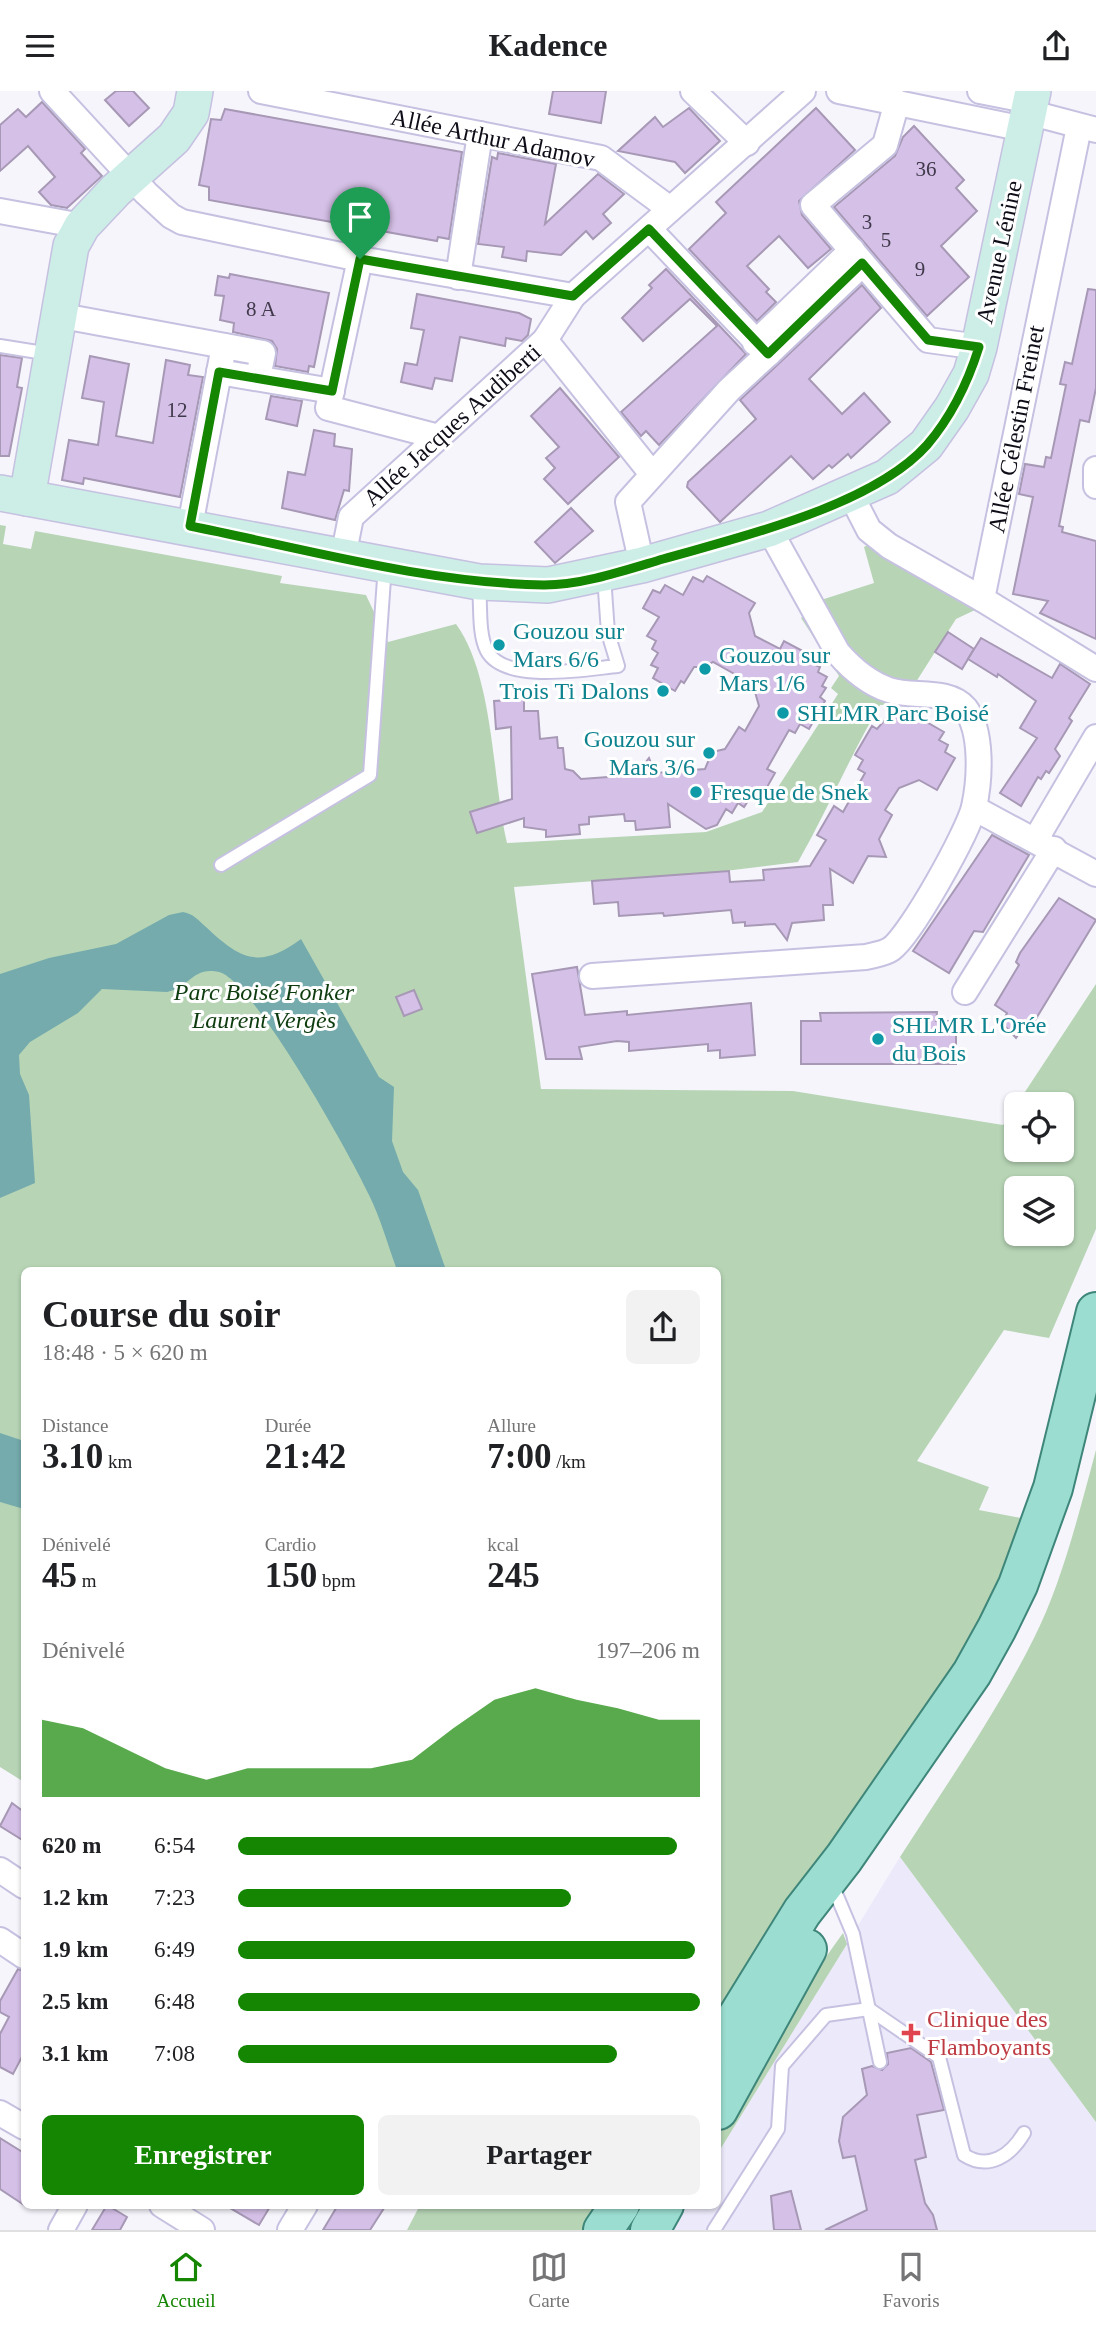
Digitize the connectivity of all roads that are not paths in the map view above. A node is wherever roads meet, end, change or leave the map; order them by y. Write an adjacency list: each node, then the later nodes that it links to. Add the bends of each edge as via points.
1 (52, 91): 13 (street)
2 (195, 91): 13 (street, via 191,113 179,132)
3 (261, 91): 11 (street, Allée Arthur Adamov)
4 (693, 91): 12 (street)
5 (803, 91): 12 (street, Allée Jacques Audiberti)
6 (839, 91): 8 (street)
7 (980, 91): 9 (street)
8 (897, 102): 9 (street); 18 (street, via 885,145 813,205)
9 (1029, 108): 10 (street); 26 (street, Avenue Lénine)
10 (1087, 128): 45 (street, Allée Célestin Freinet)
11 (480, 134): 14 (street, Allée Arthur Adamov, via 601,158); 20 (street)
12 (747, 143): 14 (street, Allée Jacques Audiberti)
13 (132, 176): 16 (street); 19 (street, via 182,222)
14 (670, 209): 17 (street, Allée Jacques Audiberti)
15 (0, 211): 16 (street)
16 (82, 226): 22 (street, via 71,246)
17 (649, 229): 21 (street, Allée Jacques Audiberti); 27 (street)
18 (857, 257): 26 (street, via 928,340); 27 (street)
19 (360, 259): 20 (street); 31 (street)
20 (458, 277): 21 (street)
21 (573, 296): 23 (street, Allée Jacques Audiberti)
22 (57, 315): 25 (street); 28 (street)
23 (545, 340): 32 (street, Allée Jacques Audiberti); 34 (street)
24 (0, 346): 28 (lane)
25 (224, 346): 29 (street); 30 (street, via 263,353)
26 (979, 347): 36 (street, Avenue Lénine, via 971,374 926,445 887,477)
27 (761, 348): 34 (street)
28 (50, 354): 37 (street)
29 (219, 372): 30 (street); 38 (street)
30 (258, 378): 31 (street)
31 (332, 391): 32 (street, via 328,408)
32 (439, 437): 40 (street, Allée Jacques Audiberti, via 351,517)
33 (1096, 469): 35 (street)
34 (652, 474): 42 (street, via 627,506)
35 (1096, 486)
36 (851, 495): 39 (street, Avenue Lénine); 45 (street, via 869,530 889,546)
37 (13, 496): 38 (street, Avenue Lénine)
38 (190, 526): 40 (street, Avenue Lénine)
39 (769, 529): 42 (street, Avenue Lénine); 48 (street, via 838,653 852,669 890,690 944,697 966,709 978,756)
40 (343, 557): 41 (street, Avenue Lénine)
41 (385, 565): 44 (street, Avenue Lénine); 50 (lane, via 370,775)
42 (642, 565): 43 (street, Avenue Lénine)
43 (604, 575): 44 (street, Avenue Lénine, via 548,585); 44 (lane, via 608,633 618,666 568,670 520,672 488,654)
44 (479, 582)
45 (982, 599): 46 (street)
46 (1096, 669)
47 (1096, 737): 49 (street)
48 (974, 808): 49 (street); 52 (street, via 904,936 889,951 772,965)
49 (1045, 844): 51 (street); 53 (street)
50 (221, 865)
51 (1096, 874)
52 (592, 976)
53 (965, 992)
54 (1096, 1312): 55 (main road, via 1053,1487 1018,1585 972,1673)
55 (844, 1858): 58 (main road); 62 (main road, via 802,1912)
56 (0, 1870): 57 (street)
57 (21, 1884)
58 (837, 1896): 61 (lane, via 853,1934); 64 (main road)
59 (0, 1940): 60 (street)
60 (21, 1952)
61 (869, 2009): 63 (lane); 67 (lane, via 939,2057 964,2155 973,2161 994,2161 1015,2148); 78 (lane, via 826,2015 782,2066 778,2129)
62 (721, 2043)
63 (880, 2062)
64 (721, 2105)
65 (0, 2113): 66 (street)
66 (21, 2125)
67 (1024, 2133)
68 (73, 2209): 73 (street)
69 (168, 2209): 74 (street)
70 (303, 2209): 75 (street)
71 (617, 2209): 76 (main road)
72 (662, 2209): 77 (main road)
73 (61, 2230)
74 (202, 2230)
75 (290, 2230)
76 (603, 2230)
77 (650, 2230)
78 (714, 2230)

